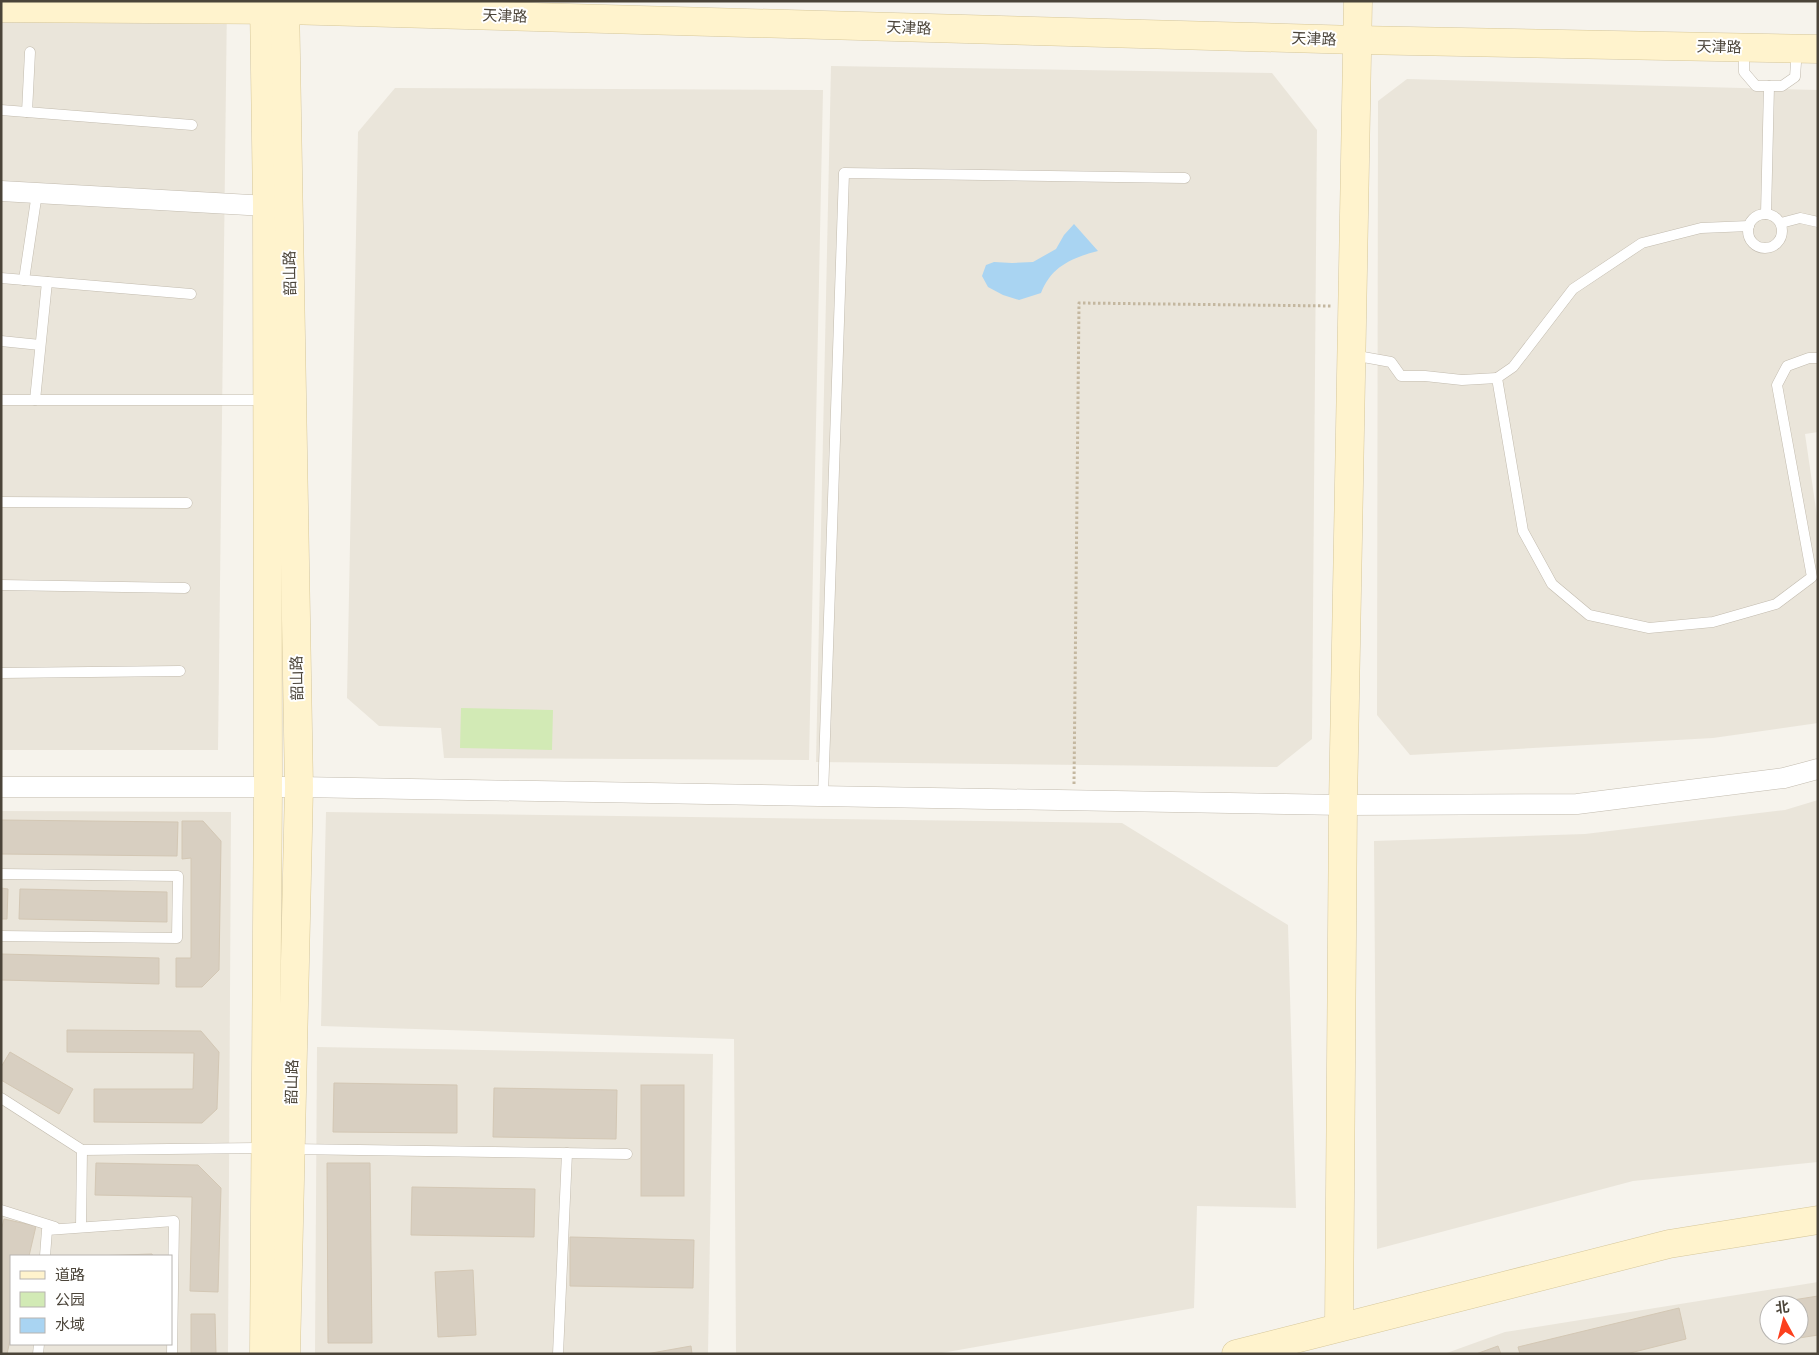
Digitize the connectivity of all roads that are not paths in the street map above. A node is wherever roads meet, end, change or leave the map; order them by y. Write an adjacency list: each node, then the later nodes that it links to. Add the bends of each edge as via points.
1 (1358, 1): 4 (main road)
2 (275, 6): 3 (main road, 天津路); 4 (main road, 天津路); 15 (main road, 韶山路); 39 (main road, 韶山路)
3 (1, 8)
4 (1357, 40): 5 (main road, 天津路); 26 (main road)
5 (1744, 47): 6 (main road, 天津路); 8 (lane, via 1744,72 1756,86)
6 (1807, 48): 8 (lane, via 1795,77 1782,86)
7 (30, 52): 10 (lane)
8 (1769, 86): 16 (lane)
9 (1, 110): 10 (lane)
10 (27, 112): 11 (lane)
11 (192, 125)
12 (1185, 178): 42 (lane, via 844,173)
13 (1, 191): 14 (street)
14 (36, 193): 15 (street); 21 (lane)
15 (266, 206): 31 (main road, 韶山路)
16 (1766, 214): 18 (lane); 19 (lane, via 1755,217)
17 (1818, 222): 18 (lane, via 1800,218)
18 (1781, 223): 19 (lane, via 1780,240 1777,245 1766,249 1752,242)
19 (1748, 226): 28 (lane, via 1701,228 1642,243 1573,289 1513,367)
20 (1, 278): 21 (lane)
21 (24, 280): 22 (lane)
22 (47, 282): 23 (lane); 25 (lane)
23 (191, 294)
24 (1, 342): 25 (lane)
25 (40, 345): 30 (lane)
26 (1351, 354): 28 (lane, via 1391,362 1401,376 1462,380); 43 (main road)
27 (1818, 358): 28 (lane, via 1787,366 1777,385 1812,577 1776,604 1713,622 1649,628 1589,615 1552,584 1522,531)
28 (1497, 378)
29 (1, 400): 30 (lane)
30 (34, 400): 31 (lane)
31 (267, 400): 41 (main road, 韶山路)
32 (1, 502): 33 (lane)
33 (187, 503)
34 (1, 585): 35 (lane)
35 (185, 588)
36 (180, 671): 37 (lane)
37 (1, 673)
38 (1818, 769): 43 (street, via 1784,778 1577,804)
39 (299, 786): 41 (street); 42 (street); 47 (main road, 韶山路)
40 (1, 787): 41 (street)
41 (268, 787): 47 (main road, 韶山路)
42 (823, 796): 43 (street)
43 (1343, 805): 56 (main road)
44 (1, 874): 45 (lane, via 178,876 177,938)
45 (1, 936)
46 (1, 1098): 48 (lane)
47 (278, 1149): 48 (lane); 49 (lane); 58 (main road, 韶山路); 59 (main road, 韶山路)
48 (82, 1150): 53 (lane)
49 (568, 1153): 50 (lane); 60 (lane)
50 (627, 1154)
51 (1, 1210): 54 (lane)
52 (1818, 1220): 56 (main road, via 1670,1244)
53 (81, 1228): 54 (lane); 57 (lane, via 174,1221)
54 (59, 1229): 55 (lane, via 47,1230)
55 (45, 1255)
56 (1339, 1327): 61 (main road)
57 (172, 1354)
58 (264, 1354)
59 (286, 1354)
60 (558, 1354)
61 (1236, 1354)

